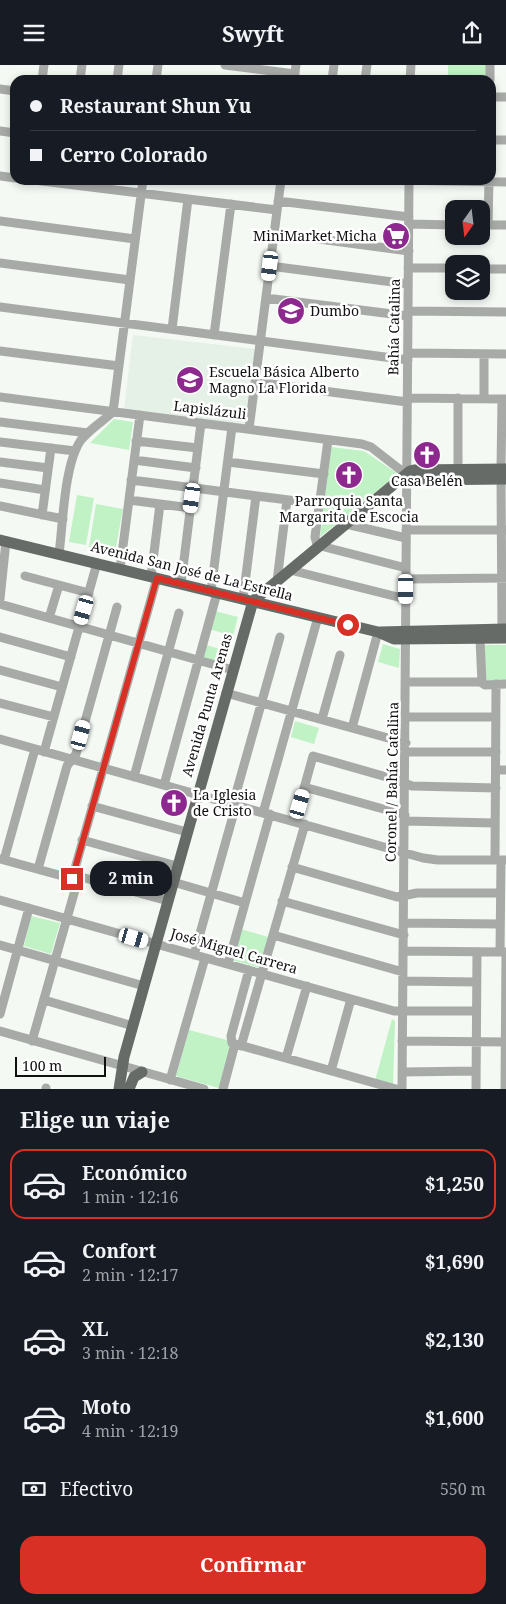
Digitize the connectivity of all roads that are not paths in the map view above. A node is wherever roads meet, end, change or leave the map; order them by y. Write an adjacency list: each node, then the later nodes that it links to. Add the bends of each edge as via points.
1 (225, 65): 2 (street)
2 (295, 73)
3 (75, 185): 8 (street)
4 (142, 185): 8 (street)
5 (280, 185): 12 (street)
6 (409, 185): 14 (street, Bahía Catalina)
7 (489, 185): 10 (street)
8 (141, 193): 9 (street); 19 (street)
9 (188, 199): 11 (street); 34 (street)
10 (487, 200)
11 (231, 204): 12 (street); 35 (street)
12 (278, 206): 14 (street); 18 (street)
13 (0, 221): 19 (street)
14 (409, 221): 15 (street); 20 (street, Bahía Catalina)
15 (445, 224)
16 (490, 225): 17 (street)
17 (506, 225)
18 (274, 233): 20 (street); 22 (street)
19 (135, 239): 27 (street)
20 (409, 251): 23 (street, Bahía Catalina)
21 (0, 263): 27 (street)
22 (270, 266): 28 (street); 29 (street)
23 (408, 268): 24 (street); 28 (street, Bahía Catalina)
24 (445, 269)
25 (490, 269): 26 (street)
26 (506, 269)
27 (130, 280): 33 (street)
28 (408, 283): 32 (street, Bahía Catalina)
29 (266, 298): 32 (street); 36 (street)
30 (0, 307): 33 (street)
31 (506, 312): 32 (street)
32 (408, 313): 40 (street, Bahía Catalina)
33 (124, 323): 34 (street); 41 (street)
34 (172, 329): 35 (street)
35 (214, 335): 36 (street)
36 (260, 341): 40 (street); 42 (street)
37 (0, 351): 41 (street)
38 (484, 354): 39 (street); 40 (street); 45 (street)
39 (506, 354)
40 (408, 356): 47 (street, Bahía Catalina)
41 (119, 365): 48 (street)
42 (255, 382): 47 (street); 53 (street)
43 (0, 397): 48 (street, Lapislázuli)
44 (458, 398): 45 (street); 47 (street); 66 (street)
45 (484, 399): 46 (street)
46 (504, 399): 68 (street)
47 (407, 400): 69 (street, Bahía Catalina)
48 (113, 412): 49 (street, Lapislázuli); 54 (street)
49 (140, 415): 51 (street, Lapislázuli); 56 (street)
50 (0, 422): 54 (street)
51 (201, 423): 52 (street, Lapislázuli); 59 (street)
52 (232, 427): 53 (street, Lapislázuli); 63 (street)
53 (249, 429): 55 (street, Lapislázuli)
54 (88, 433): 60 (street)
55 (328, 439): 67 (street); 69 (street, Lapislázuli, via 368,446)
56 (136, 441): 59 (street); 61 (street)
57 (0, 442): 58 (street)
58 (51, 448): 60 (street); 64 (street)
59 (198, 448): 65 (street)
60 (76, 451): 83 (street, via 70,467)
61 (134, 460): 65 (street); 70 (street)
62 (0, 462): 64 (street)
63 (228, 462): 67 (street); 74 (street)
64 (48, 468): 73 (street)
65 (196, 468): 72 (street)
66 (458, 469): 68 (main road); 69 (main road, via 414,469)
67 (324, 474): 79 (street)
68 (503, 474): 69 (main road, via 414,480); 85 (street)
69 (406, 475): 84 (main road); 86 (street, Coronel / Bahía Catalina)
70 (131, 480): 72 (street); 76 (street)
71 (0, 483): 73 (street)
72 (193, 488): 74 (street); 81 (street)
73 (45, 490): 82 (street)
74 (224, 492): 75 (street); 101 (street)
75 (256, 496): 77 (street); 105 (street)
76 (129, 500): 78 (street); 92 (street)
77 (287, 500): 79 (street); 98 (street)
78 (160, 504): 81 (street); 95 (street)
79 (320, 504): 88 (street, via 315,540)
80 (0, 506): 82 (street)
81 (190, 508): 99 (street)
82 (42, 515): 83 (street)
83 (63, 519): 89 (street)
84 (346, 524): 86 (street); 88 (main road)
85 (504, 530): 86 (street); 96 (street)
86 (406, 534): 91 (street, Coronel / Bahía Catalina)
87 (3, 541): 89 (main road, Avenida San José de La Estrella); 103 (street)
88 (319, 547): 91 (street); 93 (main road)
89 (59, 554): 90 (main road, Avenida San José de La Estrella)
90 (97, 563): 92 (main road, Avenida San José de La Estrella); 102 (street)
91 (406, 568): 97 (street, Coronel / Bahía Catalina)
92 (120, 569): 95 (main road, Avenida San José de La Estrella)
93 (290, 571): 98 (main road); 104 (street)
94 (25, 576): 100 (street)
95 (154, 577): 99 (main road, Avenida San José de La Estrella); 119 (street)
96 (504, 578): 97 (street); 113 (street)
97 (406, 579): 104 (street, Coronel / Bahía Catalina)
98 (276, 581): 105 (main road)
99 (181, 584): 101 (main road, Avenida San José de La Estrella)
100 (59, 585): 102 (street); 110 (street)
101 (214, 592): 105 (main road, Avenida San José de La Estrella); 123 (street)
102 (89, 593): 111 (street)
103 (0, 599)
104 (406, 599): 115 (street, Coronel / Bahía Catalina)
105 (248, 600): 109 (main road, Avenida San José de La Estrella); 125 (main road, Avenida Punta Arenas)
106 (0, 603): 110 (street)
107 (117, 607): 114 (street)
108 (179, 613): 120 (street)
109 (318, 617): 112 (main road, Avenida San José de La Estrella); 133 (street)
110 (49, 618): 111 (street)
111 (80, 626): 114 (street); 122 (street)
112 (378, 632): 115 (main road, Avenida San José de La Estrella, via 394,639); 138 (street)
113 (505, 632): 115 (main road, Avenida San José de La Estrella); 118 (main road, Avenida San José de La Estrella)
114 (109, 635): 119 (street); 143 (street)
115 (407, 635): 118 (main road, Avenida San José de La Estrella); 126 (street, Coronel / Bahía Catalina)
116 (0, 637): 122 (street)
117 (280, 637): 132 (street)
118 (480, 639): 127 (street)
119 (139, 643): 120 (street); 144 (street)
120 (169, 652): 123 (street); 147 (street)
121 (340, 655): 137 (street)
122 (71, 657): 129 (street)
123 (199, 660): 125 (street); 149 (street)
124 (0, 670): 129 (street)
125 (233, 670): 130 (main road, Avenida Punta Arenas)
126 (406, 682): 127 (street); 135 (street, Coronel / Bahía Catalina)
127 (482, 683): 128 (street)
128 (501, 684): 136 (street)
129 (62, 687): 134 (street)
130 (226, 693): 132 (street); 152 (main road, Avenida Punta Arenas)
131 (0, 703): 134 (street)
132 (261, 703): 133 (street); 153 (street)
133 (292, 711): 137 (street); 155 (street)
134 (54, 717): 141 (street)
135 (406, 717): 136 (street); 140 (street, Coronel / Bahía Catalina)
136 (496, 717): 142 (street)
137 (322, 719): 138 (street)
138 (352, 728): 140 (street)
139 (0, 739): 141 (street)
140 (406, 747): 142 (street); 148 (street, Coronel / Bahía Catalina)
141 (40, 750): 143 (street); 163 (street)
142 (496, 752): 145 (street)
143 (72, 759): 144 (street); 167 (street, via 67,766)
144 (104, 768): 147 (street); 154 (street)
145 (496, 770): 146 (street); 151 (street)
146 (506, 770)
147 (134, 777): 149 (street)
148 (405, 784): 150 (street, via 313,757); 151 (street); 156 (street, Coronel / Bahía Catalina)
149 (164, 785): 152 (street)
150 (304, 787): 156 (street); 157 (street)
151 (496, 788): 158 (street)
152 (198, 794): 153 (street); 160 (main road, Avenida Punta Arenas)
153 (235, 805): 155 (street); 170 (street)
154 (92, 806): 160 (street); 161 (street)
155 (266, 814): 157 (street); 176 (street)
156 (405, 818): 158 (street); 162 (street, Coronel / Bahía Catalina)
157 (295, 821): 159 (street)
158 (495, 823): 164 (street)
159 (304, 824): 162 (street); 166 (street)
160 (187, 832): 165 (main road, Avenida Punta Arenas)
161 (82, 840): 165 (street); 168 (street)
162 (405, 852): 164 (street, via 434,860); 172 (street, Coronel / Bahía Catalina)
163 (2, 859): 167 (street)
164 (501, 860): 171 (street)
165 (177, 866): 169 (main road, Avenida Punta Arenas)
166 (292, 867): 172 (street, via 394,896); 175 (street)
167 (38, 869): 168 (street)
168 (75, 877): 174 (street); 178 (street)
169 (173, 882): 170 (street); 174 (main road, Avenida Punta Arenas)
170 (211, 893): 176 (street); 189 (street)
171 (500, 893): 172 (street); 180 (street)
172 (404, 895): 179 (street, Coronel / Bahía Catalina)
173 (0, 900): 177 (street, José Miguel Carrera)
174 (168, 901): 183 (main road, Avenida Punta Arenas)
175 (282, 901): 181 (street); 182 (street)
176 (245, 903): 192 (street)
177 (29, 908): 178 (street, José Miguel Carrera); 185 (street)
178 (67, 919): 183 (street, José Miguel Carrera); 191 (street)
179 (404, 923): 180 (street); 182 (street, Coronel / Bahía Catalina)
180 (500, 924): 188 (street)
181 (273, 935): 194 (street); 195 (street)
182 (404, 935): 186 (street, Coronel / Bahía Catalina)
183 (156, 944): 189 (street, José Miguel Carrera); 197 (main road, Avenida Punta Arenas)
184 (0, 945): 185 (street)
185 (18, 950): 191 (street); 199 (street)
186 (404, 951): 187 (street); 195 (street, Coronel / Bahía Catalina)
187 (476, 952): 188 (street); 196 (street)
188 (504, 952): 210 (street)
189 (194, 955): 190 (street, José Miguel Carrera)
190 (205, 958): 192 (street, José Miguel Carrera); 218 (street)
191 (55, 961): 197 (street); 201 (street)
192 (228, 964): 193 (street, José Miguel Carrera)
193 (249, 970): 194 (street, José Miguel Carrera); 211 (street, via 230,1038)
194 (262, 973): 198 (street, José Miguel Carrera); 211 (street)
195 (403, 977): 196 (street); 202 (street, Coronel / Bahía Catalina)
196 (476, 982): 203 (street)
197 (144, 986): 205 (main road, Avenida Punta Arenas)
198 (307, 986): 200 (street, José Miguel Carrera); 212 (street)
199 (3, 989): 204 (street)
200 (351, 999): 202 (street, José Miguel Carrera); 215 (street)
201 (44, 1001): 205 (street); 207 (street)
202 (403, 1011): 203 (street, José Miguel Carrera); 208 (street, Coronel / Bahía Catalina)
203 (476, 1011): 209 (street)
204 (0, 1014)
205 (133, 1026): 213 (main road, Avenida Punta Arenas)
206 (0, 1031): 207 (street)
207 (32, 1041): 213 (street)
208 (402, 1041): 209 (street); 217 (street, Coronel / Bahía Catalina)
209 (476, 1042): 210 (street); 216 (street)
210 (506, 1042): 226 (street)
211 (238, 1045): 212 (street); 222 (street)
212 (286, 1059): 215 (street)
213 (123, 1066): 214 (street); 219 (main road, Avenida Punta Arenas); 220 (main road, Avenida Punta Arenas)
214 (142, 1071): 218 (street); 220 (main road, via 134,1077)
215 (331, 1071): 223 (street)
216 (476, 1071): 217 (street); 225 (street)
217 (402, 1072): 224 (street, Coronel / Bahía Catalina)
218 (170, 1079): 221 (street)
219 (120, 1089)
220 (128, 1089)
221 (204, 1089)
222 (223, 1089)
223 (396, 1089)
224 (402, 1089)
225 (476, 1089)
226 (505, 1089)

